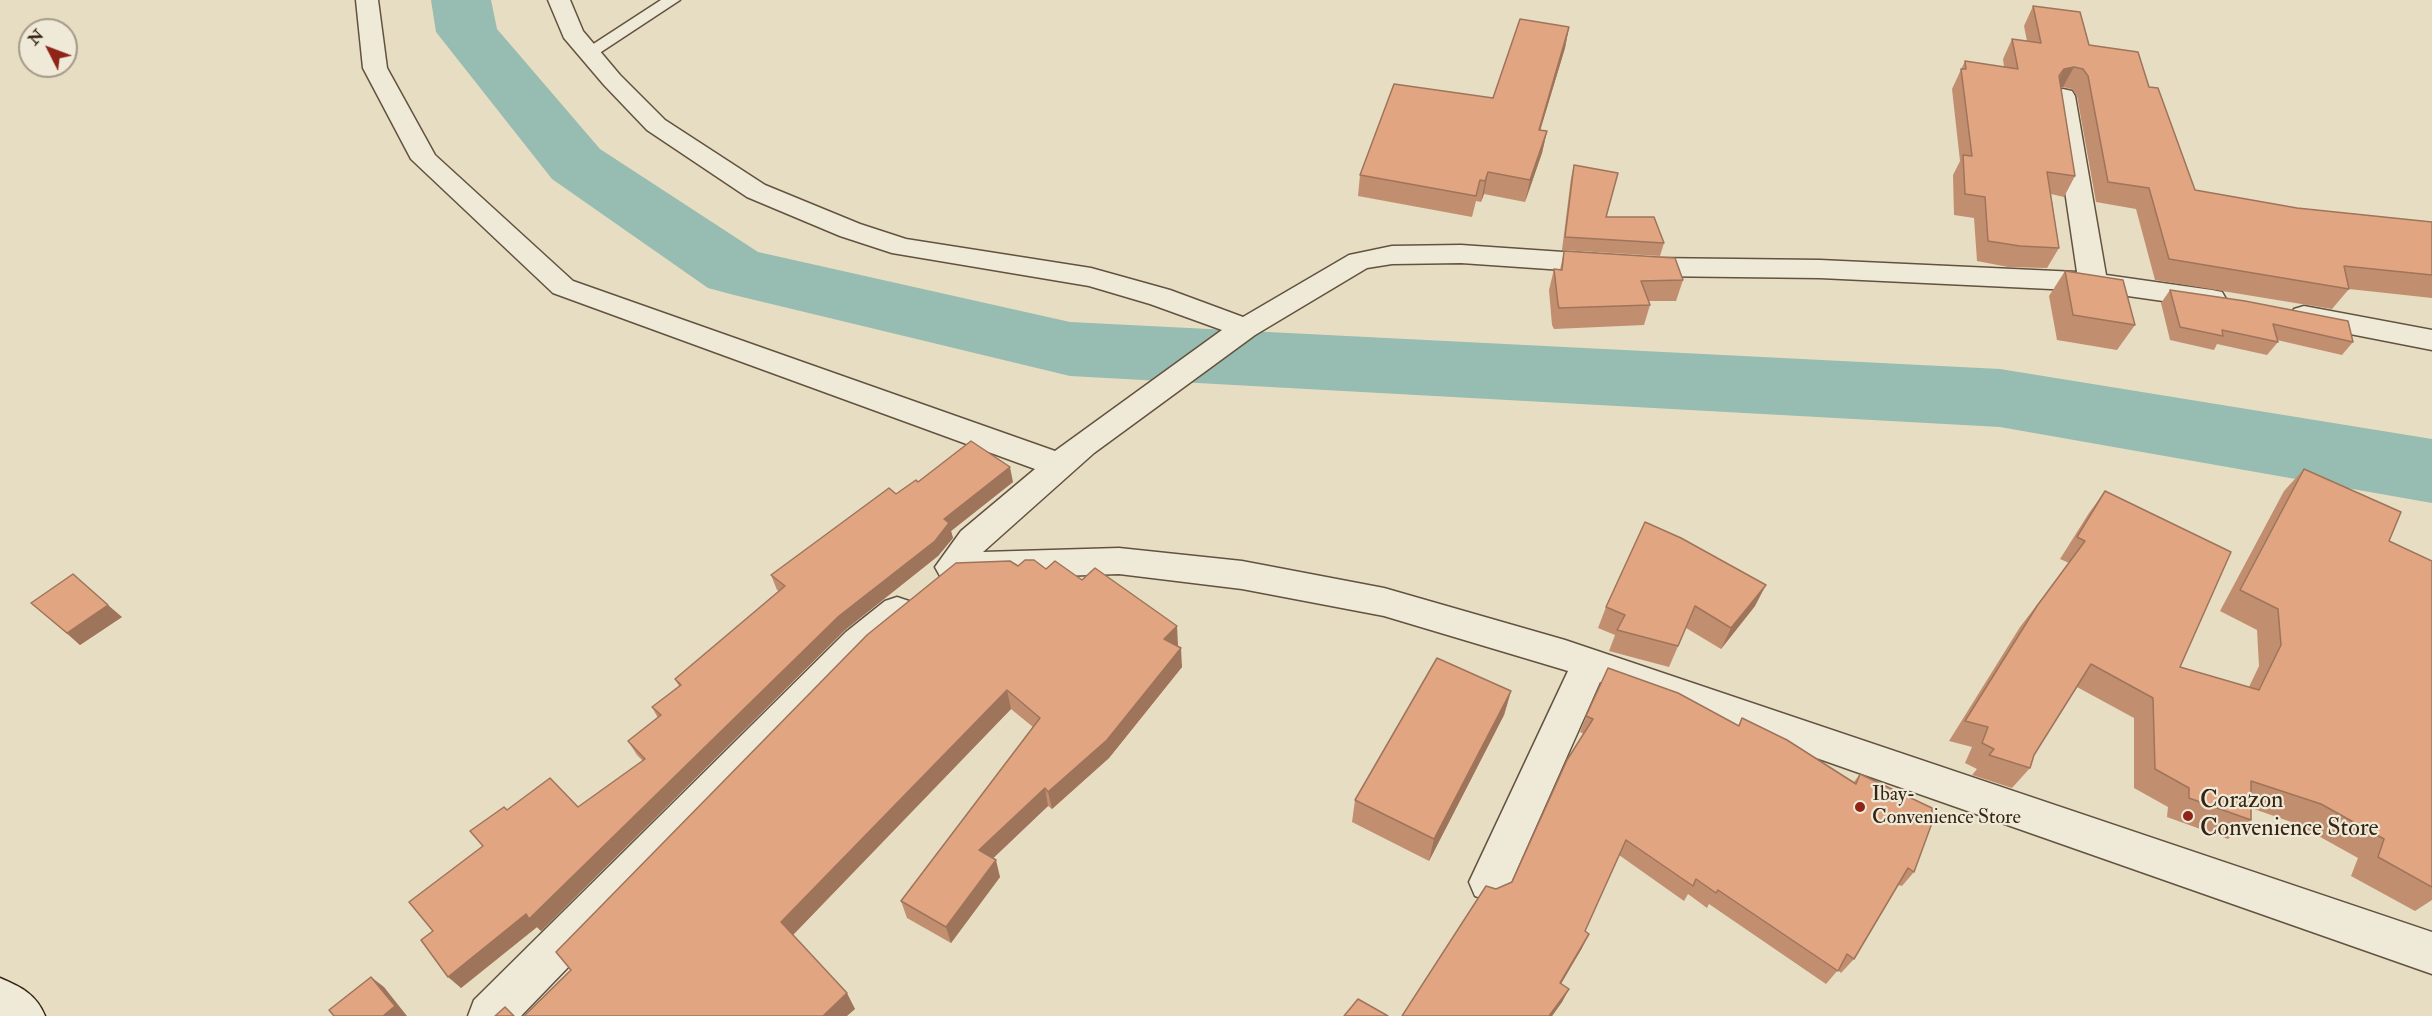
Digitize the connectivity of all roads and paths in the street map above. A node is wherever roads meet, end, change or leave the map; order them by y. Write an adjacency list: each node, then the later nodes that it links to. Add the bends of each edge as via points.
1 (367, 0): 11 (street, via 375,68 424,159 562,287)
2 (559, 0): 4 (street, via 572,33)
3 (672, 0): 4 (lane)
4 (589, 52): 9 (street, via 656,125 756,191 799,210 902,247 1090,277)
5 (2063, 96): 6 (street)
6 (2094, 282): 7 (street); 9 (street, via 1820,269 1651,267 1461,254 1392,255 1359,261)
7 (2235, 303)
8 (2280, 311): 10 (street)
9 (1245, 328): 11 (street)
10 (2432, 340)
11 (1059, 465): 12 (street, via 973,540)
12 (952, 567): 13 (street, via 1119,561 1242,575 1384,602); 18 (street, via 859,642)
13 (1590, 664): 14 (street); 15 (street)
14 (1490, 882)
15 (2432, 953)
16 (0, 1000): 17 (street)
17 (23, 1016)
18 (490, 1016)

